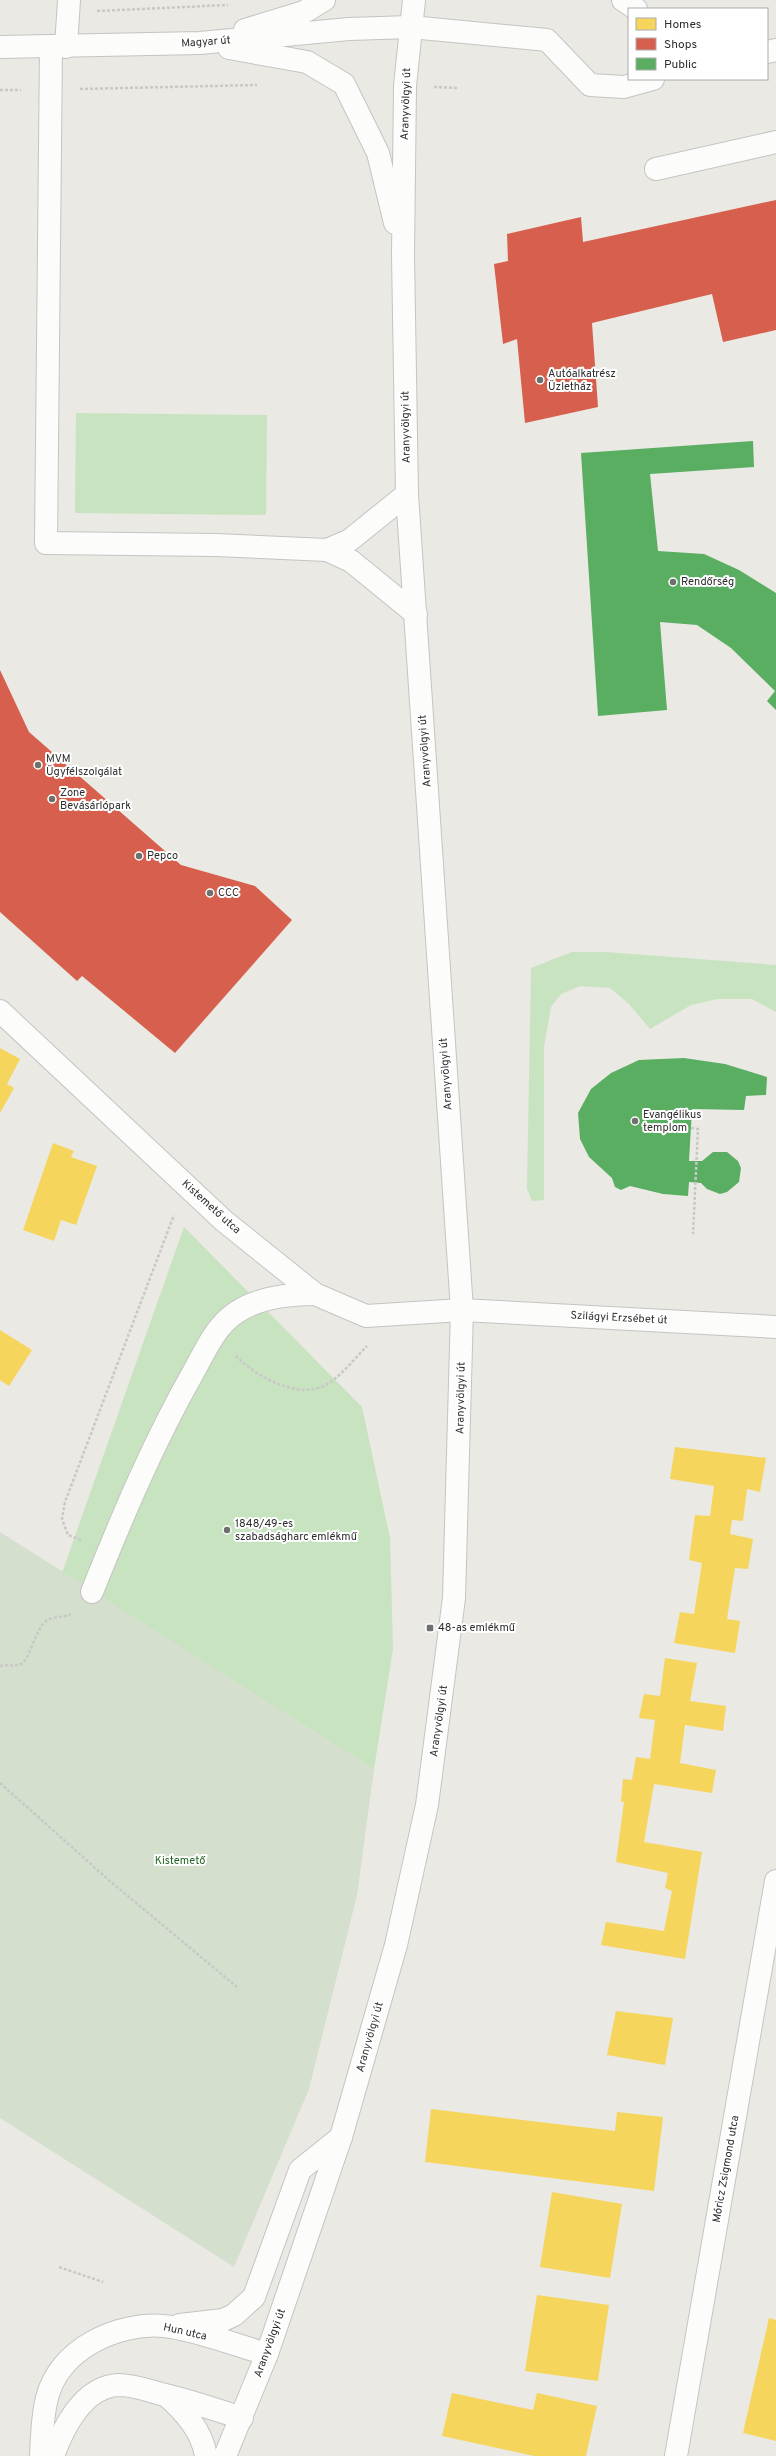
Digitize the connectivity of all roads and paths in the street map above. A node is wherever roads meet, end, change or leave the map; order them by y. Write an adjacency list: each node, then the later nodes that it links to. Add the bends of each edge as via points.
1 (324, 0): 8 (street, via 304,12)
2 (414, 0): 7 (street, Aranyvölgyi út)
3 (624, 0): 6 (street)
4 (231, 4): 5 (path)
5 (68, 6): 10 (street)
6 (635, 8)
7 (411, 27): 8 (street, Magyar út); 11 (street, Magyar út, via 547,40 590,85 624,86); 16 (street, Aranyvölgyi út, via 405,86)
8 (200, 43): 10 (street, Magyar út); 16 (street, via 307,62 344,84 378,153)
9 (0, 47): 10 (street, Magyar út)
10 (58, 47): 13 (street)
11 (649, 80)
12 (263, 85): 13 (path)
13 (49, 90): 18 (street, via 46,543 216,545)
14 (776, 142): 15 (street)
15 (656, 169)
16 (403, 255): 17 (street, Aranyvölgyi út)
17 (407, 494): 18 (street, via 350,540); 19 (street, Aranyvölgyi út)
18 (327, 550): 19 (street, via 351,561)
19 (416, 614): 25 (street, Aranyvölgyi út)
20 (0, 1011): 22 (street, Kistemető utca)
21 (691, 1128): 23 (path, via 698,1129)
22 (185, 1185): 24 (street, Kistemető utca, via 224,1221); 29 (path, via 65,1502 62,1519 68,1535)
23 (693, 1234)
24 (315, 1294): 25 (street, Kistemető utca, via 366,1316); 27 (street, via 275,1297 246,1306 229,1318)
25 (462, 1310): 26 (street, Szilágyi Erzsébet út); 36 (street, Aranyvölgyi út, via 454,1598 427,1806 396,1946)
26 (776, 1327)
27 (215, 1333): 28 (path, via 240,1361 254,1372 305,1391 329,1383); 29 (street, via 178,1399)
28 (367, 1346)
29 (109, 1550): 30 (street)
30 (92, 1592)
31 (74, 1611): 32 (path, via 70,1615 46,1620 35,1633 27,1659 23,1663)
32 (0, 1666)
33 (0, 1783): 35 (path, via 111,1882)
34 (776, 1881): 47 (street, Móricz Zsigmond utca)
35 (238, 1987)
36 (341, 2137): 39 (street, via 300,2170 254,2297 234,2315 223,2320); 40 (street, Aranyvölgyi út)
37 (58, 2267): 38 (path)
38 (103, 2282)
39 (164, 2326): 40 (street, Hun utca); 43 (street, Hun utca, via 126,2328 111,2333 97,2339 66,2363 55,2378 47,2397)
40 (267, 2354): 42 (street, Aranyvölgyi út)
41 (166, 2395): 42 (street); 44 (street, via 135,2386 116,2385 102,2390 88,2399 74,2414 61,2434); 45 (street, via 185,2412 198,2433)
42 (242, 2418): 46 (street, Aranyvölgyi út)
43 (41, 2456)
44 (53, 2456)
45 (206, 2456)
46 (225, 2456)
47 (676, 2456)

